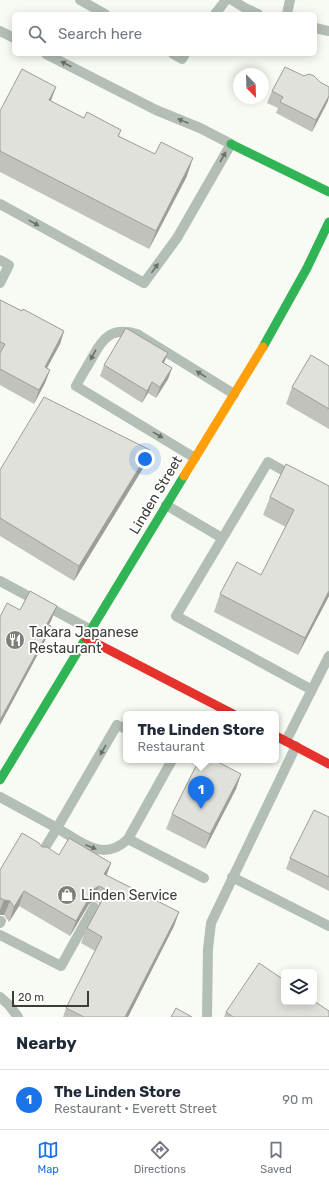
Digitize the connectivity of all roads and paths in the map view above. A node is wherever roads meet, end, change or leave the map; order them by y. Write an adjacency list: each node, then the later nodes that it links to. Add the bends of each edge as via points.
1 (80, 0): 5 (lane)
2 (226, 0): 6 (lane)
3 (232, 0): 7 (lane)
4 (290, 0): 8 (lane)
5 (101, 12)
6 (217, 12)
7 (254, 12)
8 (287, 12)
9 (317, 28): 11 (lane)
10 (0, 31): 12 (lane)
11 (329, 31)
12 (12, 37)
13 (50, 56): 16 (lane, one-way to 13, via 156,110)
14 (177, 56): 15 (lane, via 182,59)
15 (184, 56)
16 (231, 144): 17 (street); 18 (lane, one-way to 16, via 144,283 177,238)
17 (329, 192)
18 (0, 204)
19 (329, 222): 22 (street, Linden Street, via 299,283)
20 (0, 260): 21 (lane, via 9,265)
21 (0, 283)
22 (234, 394): 23 (street, Linden Street); 23 (lane, one-way to 23, via 137,334 112,334 98,346 76,386)
23 (195, 458): 25 (street, Linden Street)
24 (302, 480): 26 (lane, via 268,462)
25 (166, 505): 26 (lane); 28 (street, Linden Street)
26 (222, 538): 30 (lane, via 176,616)
27 (0, 580): 28 (lane)
28 (88, 634): 31 (street); 38 (street, Linden Street)
29 (329, 656): 30 (lane)
30 (312, 690): 34 (lane)
31 (228, 711)
32 (123, 728): 40 (lane, one-way to 40, via 118,725)
33 (279, 738): 34 (street)
34 (286, 741): 35 (street)
35 (296, 746): 37 (street); 43 (lane)
36 (170, 763): 41 (lane)
37 (329, 764)
38 (0, 780)
39 (0, 797): 40 (lane)
40 (57, 828): 41 (lane, one-way to 41, via 98,850 114,849); 42 (lane)
41 (128, 839): 44 (lane)
42 (40, 856)
43 (232, 877): 46 (lane); 50 (lane, via 209,930)
44 (204, 878)
45 (94, 907): 47 (lane, via 61,966)
46 (329, 926)
47 (0, 935)
48 (0, 997): 49 (lane)
49 (18, 1017)
50 (207, 1017)

